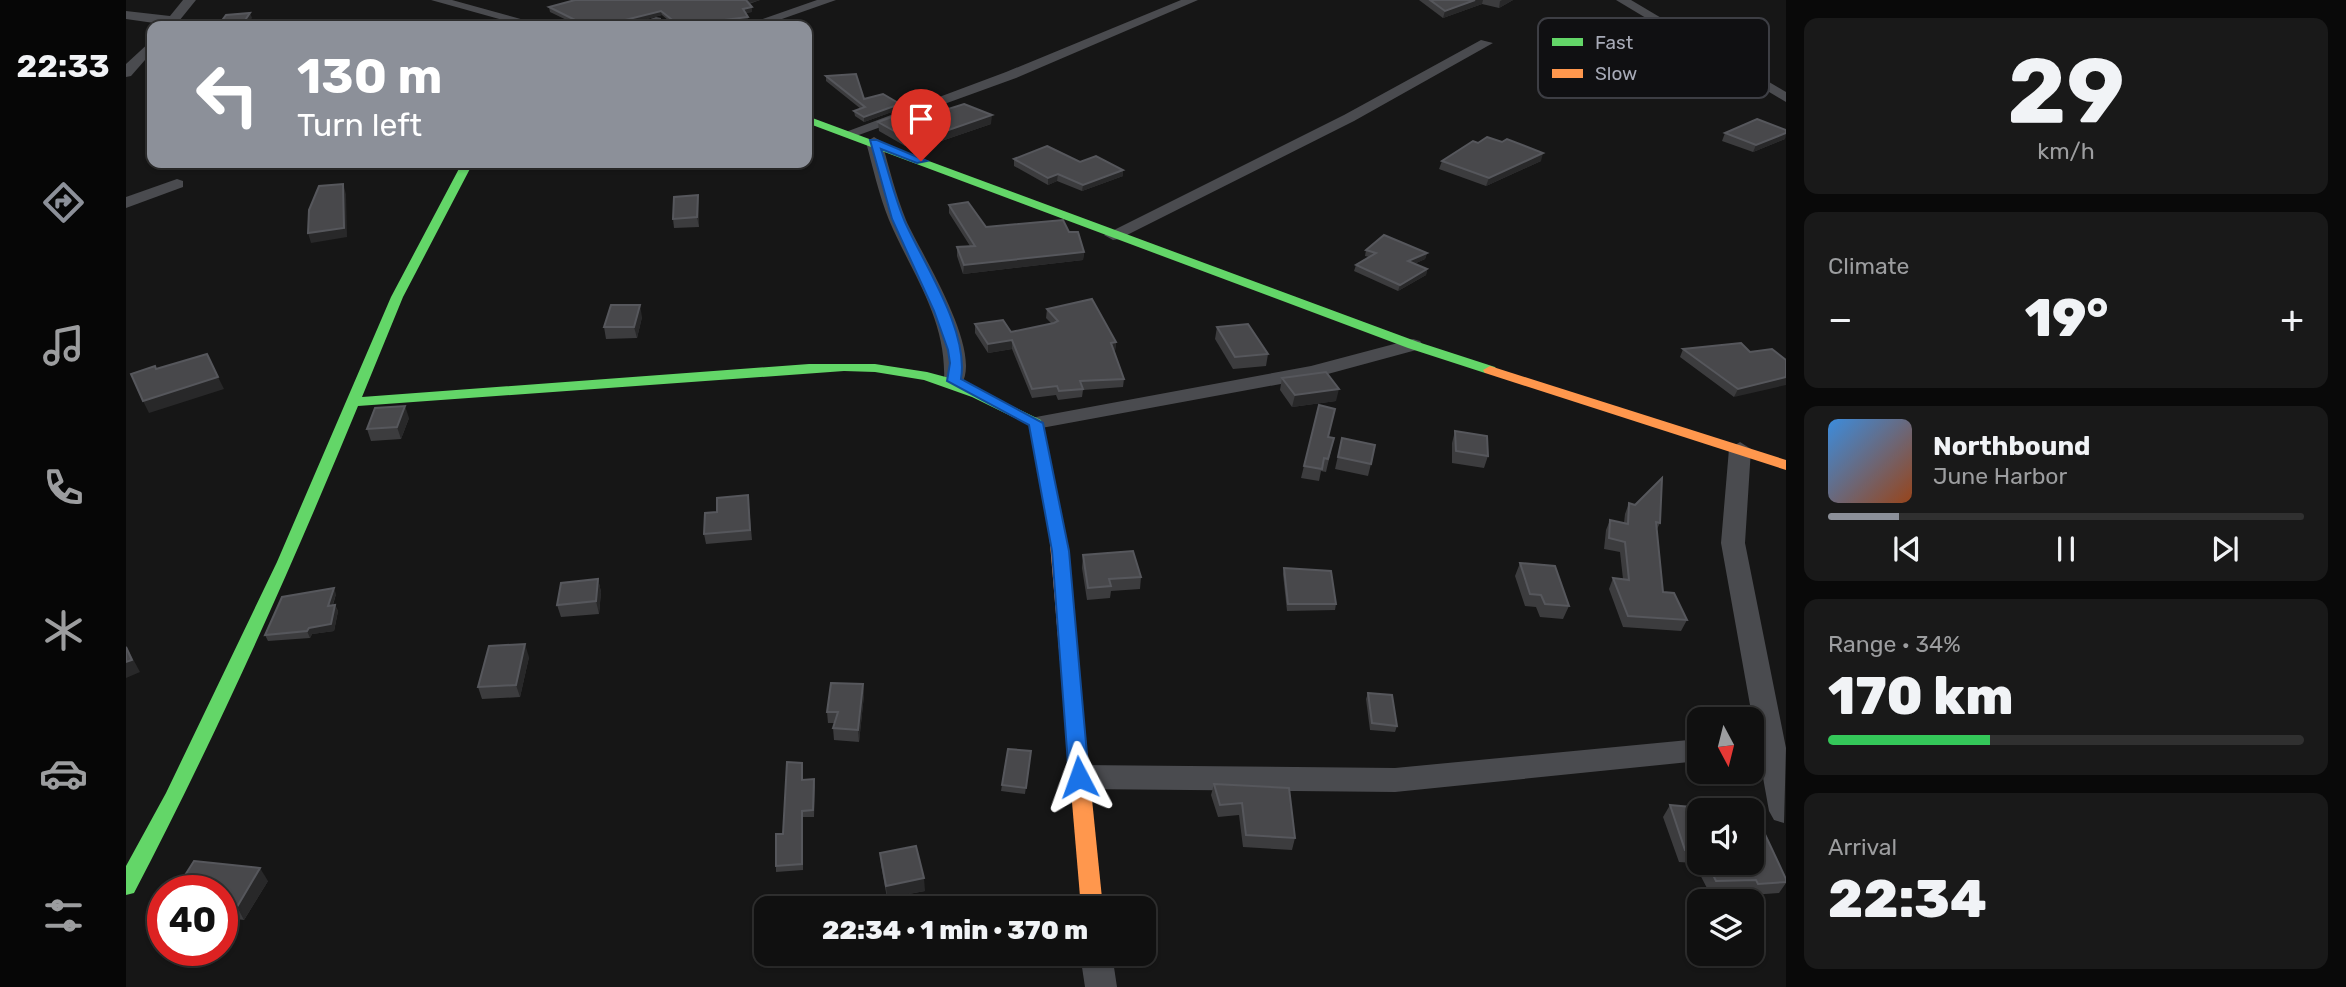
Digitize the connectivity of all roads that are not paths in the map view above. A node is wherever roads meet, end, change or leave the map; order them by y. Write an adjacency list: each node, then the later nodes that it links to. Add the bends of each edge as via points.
1 (190, 0): 10 (street)
2 (830, 0): 13 (street)
3 (1192, 0): 20 (street, via 998,80)
4 (1622, 0): 7 (street)
5 (448, 1): 11 (street)
6 (126, 15): 9 (street)
7 (1652, 18)
8 (656, 20): 12 (street)
9 (159, 21)
10 (172, 21)
11 (517, 21)
12 (653, 21)
13 (765, 21)
14 (1486, 43): 25 (street, via 1349,118)
15 (147, 50): 16 (street)
16 (126, 73)
17 (1769, 88): 18 (street)
18 (1786, 98)
19 (812, 121): 20 (street)
20 (851, 133): 21 (street)
21 (873, 142): 25 (street); 27 (street, via 898,219 955,350)
22 (464, 168): 28 (street, via 397,297)
23 (177, 184): 24 (street)
24 (126, 203)
25 (1113, 235): 26 (street)
26 (1413, 345): 29 (street, via 1313,372); 30 (street)
27 (954, 381): 28 (street, via 889,369 808,368); 29 (street)
28 (352, 402): 37 (street, via 285,562 174,797)
29 (1036, 423): 35 (street, via 1061,551)
30 (1740, 449): 31 (street); 32 (street, via 1733,543)
31 (1786, 465)
32 (1756, 707)
33 (1687, 751): 35 (street, via 1395,780)
34 (1764, 754): 36 (street)
35 (1079, 777): 38 (street)
36 (1784, 811)
37 (126, 886)
38 (1091, 896)
39 (1098, 966): 40 (street)
40 (1101, 987)

